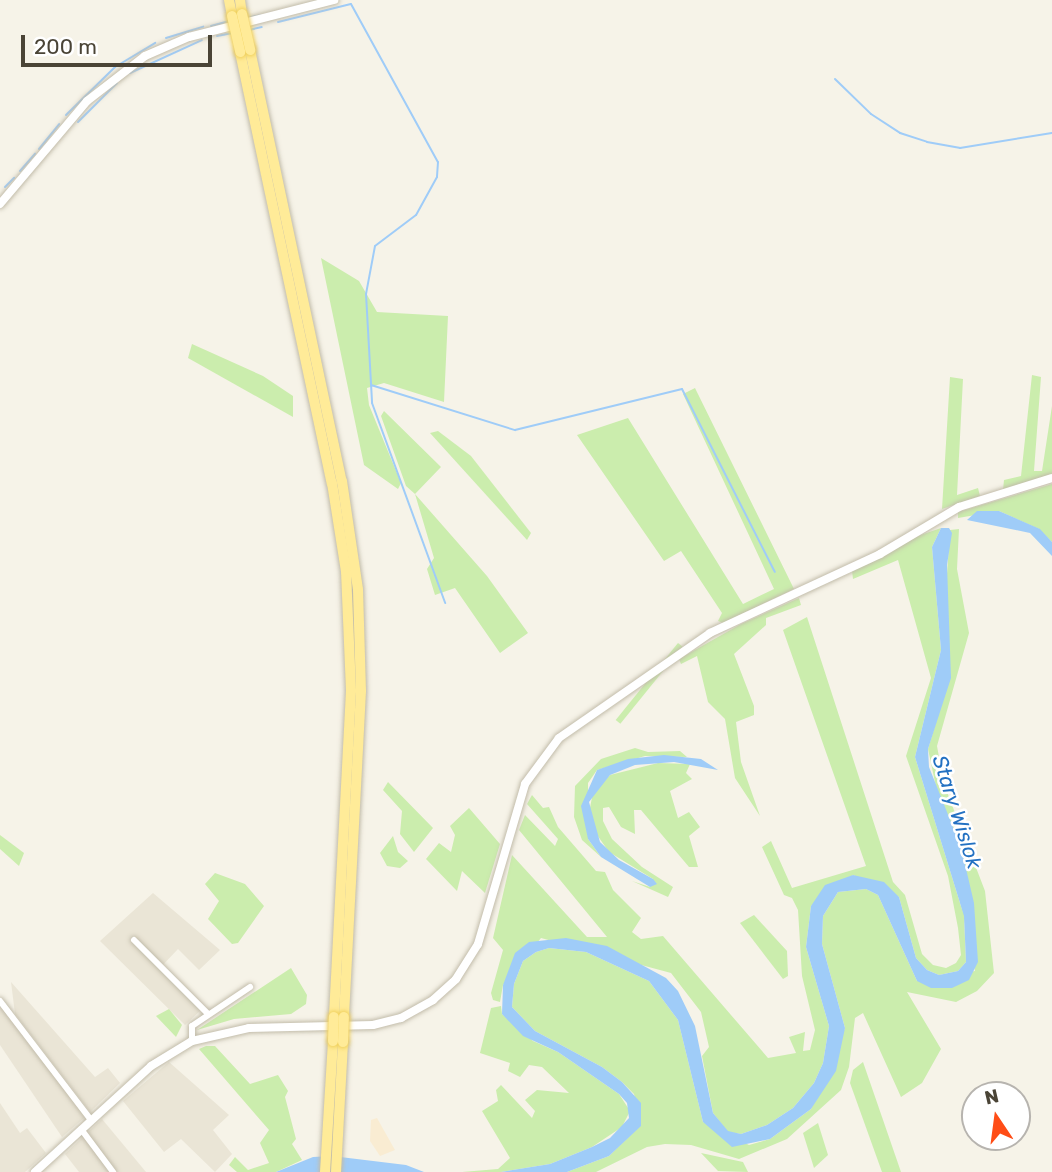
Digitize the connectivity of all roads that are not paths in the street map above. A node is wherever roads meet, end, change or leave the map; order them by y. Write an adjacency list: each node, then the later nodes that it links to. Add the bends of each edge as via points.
1 (229, 0): 4 (main road)
2 (240, 0): 4 (main road)
3 (334, 0): 5 (street, via 188,37 145,56 87,101)
4 (237, 15): 12 (main road, bridge, via 346,571 351,691)
5 (0, 204)
6 (1052, 478): 11 (street, via 959,507 880,554 710,634 559,738 531,771 522,791 478,944 456,979 426,1005 373,1025 249,1028)
7 (134, 940): 10 (street)
8 (250, 986): 10 (street)
9 (0, 1001): 13 (street)
10 (208, 1014): 11 (street, via 192,1026)
11 (192, 1041): 13 (street, via 151,1066)
12 (338, 1042): 17 (main road); 18 (main road)
13 (91, 1120): 14 (street)
14 (81, 1129): 15 (street); 16 (street)
15 (35, 1172)
16 (113, 1172)
17 (326, 1172)
18 (336, 1172)

